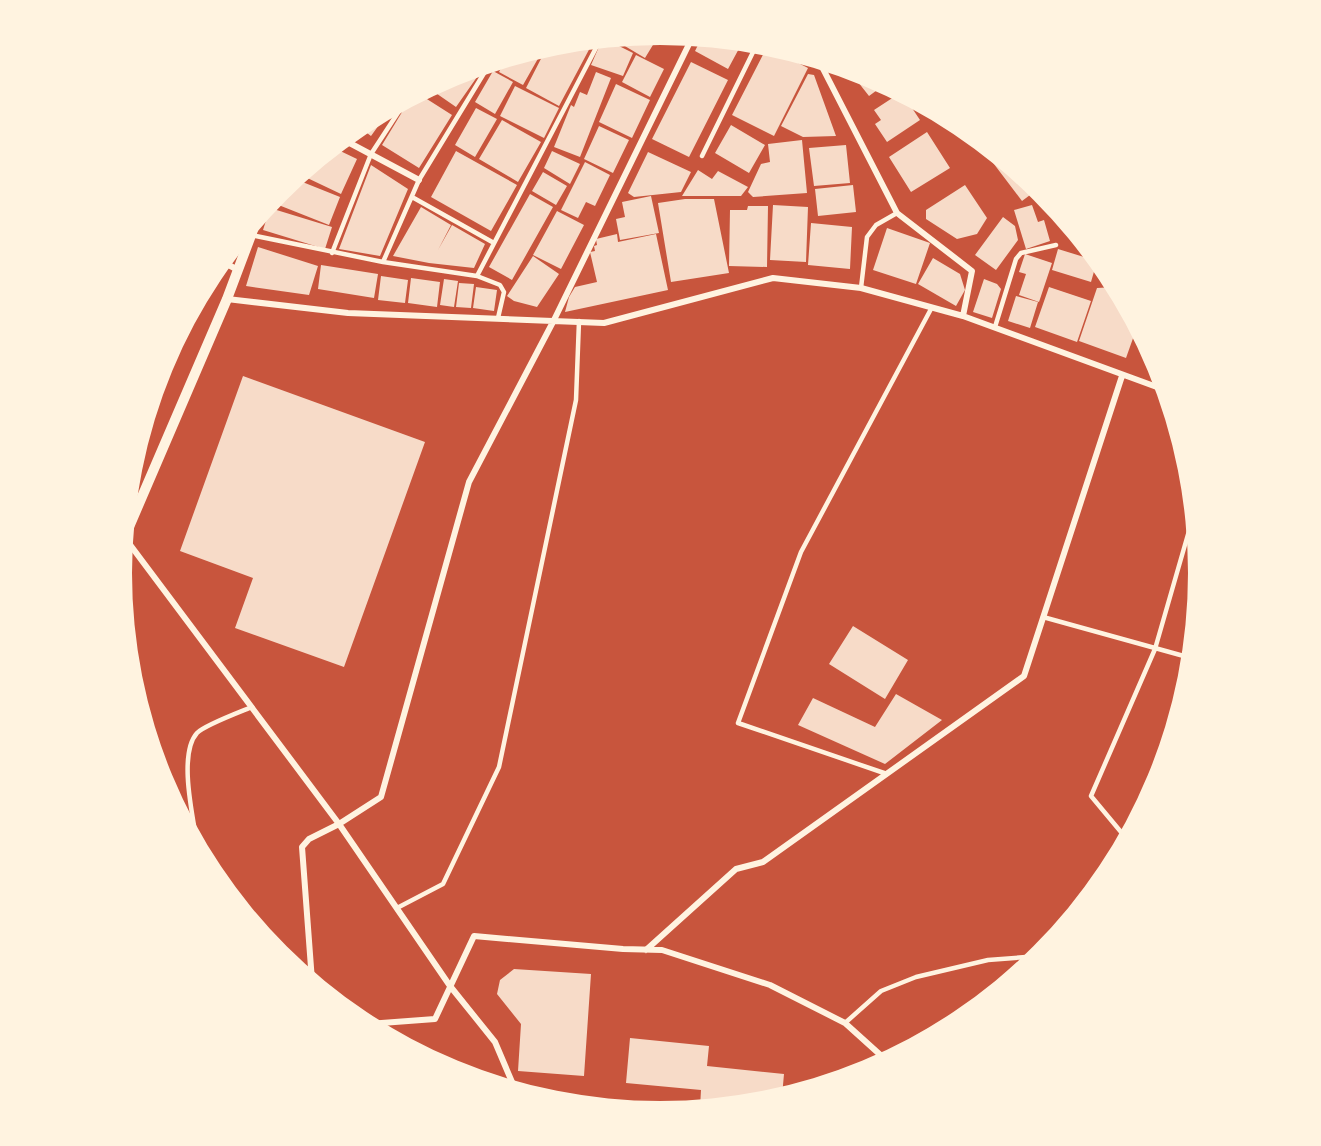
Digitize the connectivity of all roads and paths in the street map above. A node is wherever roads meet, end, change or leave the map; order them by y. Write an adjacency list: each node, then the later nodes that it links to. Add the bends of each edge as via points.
1 (688, 46): 27 (street)
2 (595, 50): 14 (lane)
3 (752, 53): 9 (lane)
4 (824, 71): 12 (street)
5 (482, 76): 10 (lane)
6 (396, 116): 8 (lane)
7 (352, 144): 8 (street)
8 (371, 154): 10 (street); 17 (lane)
9 (702, 156)
10 (420, 180): 11 (lane)
11 (412, 197): 14 (lane); 18 (lane)
12 (897, 213): 22 (lane, via 876,225 867,237); 25 (street, via 972,271)
13 (255, 236): 17 (lane)
14 (494, 243): 21 (lane)
15 (1056, 245): 29 (lane, via 1021,253 1016,259)
16 (247, 246): 20 (street)
17 (333, 253): 18 (lane)
18 (383, 262): 21 (lane)
19 (231, 266): 20 (street)
20 (238, 270): 23 (street)
21 (477, 276): 26 (lane, via 500,285 504,292)
22 (861, 288): 24 (street); 28 (street, via 773,278 604,323)
23 (227, 299): 26 (street, via 348,313); 32 (street)
24 (931, 309): 25 (street); 39 (lane, via 801,552 738,723)
25 (963, 316): 29 (street)
26 (498, 318): 27 (street)
27 (554, 320): 28 (street); 41 (street, via 469,482 381,797)
28 (579, 321): 43 (lane, via 576,400 499,767 443,884)
29 (995, 327): 30 (street)
30 (1122, 376): 31 (street); 35 (street)
31 (1154, 386)
32 (136, 512)
33 (1187, 540): 36 (lane)
34 (134, 546): 38 (street)
35 (1043, 617): 36 (lane); 39 (street, via 1023,676)
36 (1155, 649): 37 (lane); 42 (lane, via 1090,796)
37 (1182, 656)
38 (252, 707): 40 (lane, via 198,732 190,744); 41 (street)
39 (886, 774): 44 (street, via 763,862 736,869)
40 (193, 818)
41 (339, 824): 43 (street); 46 (street, via 309,839 302,847)
42 (1121, 832)
43 (397, 908): 47 (street)
44 (646, 950): 47 (street, via 474,936); 49 (street, via 662,950 770,985)
45 (1022, 957): 49 (lane, via 988,960 916,977 881,991)
46 (311, 969)
47 (450, 986): 48 (street, via 435,1019); 51 (street, via 495,1042)
48 (384, 1023)
49 (845, 1023): 50 (street)
50 (879, 1054)
51 (511, 1079)

